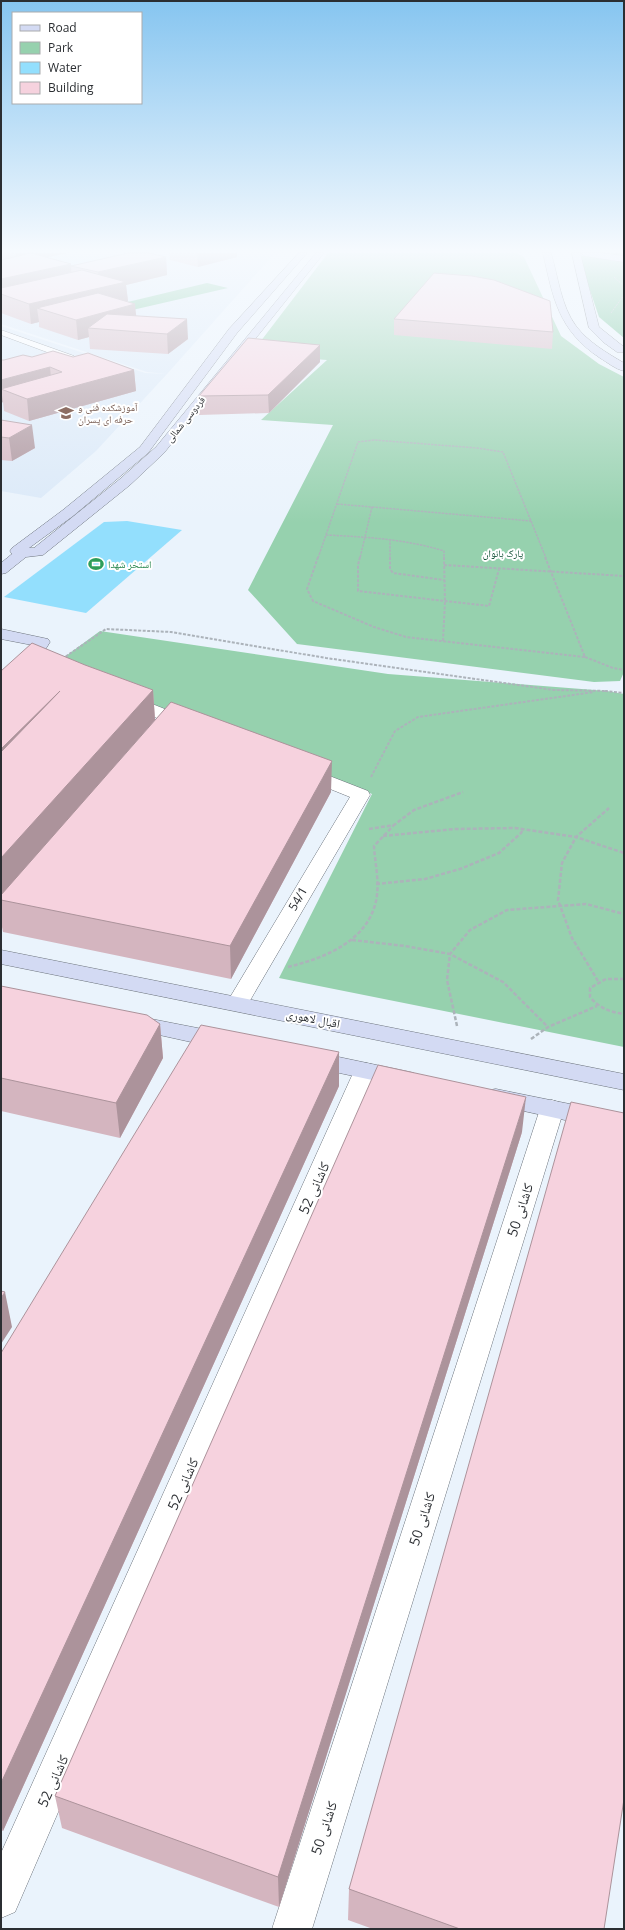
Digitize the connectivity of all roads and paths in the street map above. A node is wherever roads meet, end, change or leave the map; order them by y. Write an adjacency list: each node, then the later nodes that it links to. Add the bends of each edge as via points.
1 (31, 343): 7 (lane, via 71,358)
2 (224, 343): 15 (main road, فردوسی شمالی, via 144,450 68,513 18,549 17,551)
3 (247, 343): 15 (main road, فردوسی شمالی, via 160,450 125,482 38,552)
4 (588, 343): 8 (main road)
5 (612, 343): 6 (main road)
6 (624, 351)
7 (57, 361)
8 (624, 368)
9 (337, 504): 10 (path); 11 (path, via 358,442 374,440 477,448 503,452); 12 (path)
10 (372, 506): 11 (path); 13 (path)
11 (531, 521): 19 (path)
12 (326, 535): 13 (path); 24 (path, via 308,589 313,602 406,637)
13 (364, 537): 14 (path); 22 (path, via 358,565 358,591)
14 (390, 539): 16 (path, via 431,546 444,551); 21 (path, via 390,569 393,573)
15 (22, 553): 18 (main road, فردوسی شمالی)
16 (444, 564): 17 (path); 21 (path)
17 (499, 568): 19 (path); 22 (path, via 489,606)
18 (1, 570)
19 (551, 572): 20 (path); 25 (path)
20 (624, 576)
21 (444, 580): 22 (path)
22 (446, 601): 24 (path)
23 (1, 634): 26 (main road, via 42,642)
24 (443, 641): 25 (path)
25 (585, 657): 27 (path)
26 (45, 663): 28 (main road); 29 (path, via 106,629 171,632 326,658 554,690)
27 (624, 670)
28 (1, 688)
29 (607, 691): 31 (path); 35 (path, via 510,702 418,717 395,730)
30 (110, 693): 32 (street, via 169,725)
31 (624, 693)
32 (203, 731)
33 (288, 765): 35 (street)
34 (463, 792): 37 (path, via 414,810)
35 (361, 795): 39 (street, 54/1)
36 (609, 808): 41 (path)
37 (394, 825): 39 (path); 40 (path)
38 (523, 829): 40 (path, via 455,829); 41 (path); 43 (path, via 499,853 460,869 425,879)
39 (336, 836): 52 (street, 54/1)
40 (383, 836): 43 (path, via 374,846)
41 (576, 837): 42 (path); 44 (path, via 562,863 558,900)
42 (624, 853)
43 (376, 884): 46 (path, via 376,900 369,921)
44 (560, 905): 45 (path, via 586,904); 47 (path, via 507,910 470,930); 51 (path, via 572,938)
45 (624, 914)
46 (352, 940): 47 (path); 49 (path, via 327,955 306,963)
47 (450, 954): 56 (path, via 503,982); 57 (path, via 446,980)
48 (1, 956): 52 (main road, اقبال لاهوری)
49 (284, 967)
50 (624, 979): 51 (path)
51 (598, 981): 53 (path, via 590,988 590,997)
52 (236, 1004): 60 (main road, اقبال لاهوری)
53 (597, 1006): 54 (path, via 610,1012); 56 (path)
54 (624, 1014)
55 (110, 1018): 58 (main road, via 190,1046)
56 (548, 1028): 60 (path)
57 (458, 1030)
58 (241, 1045)
59 (288, 1055): 61 (main road)
60 (500, 1057): 62 (main road, اقبال لاهوری)
61 (366, 1071): 63 (main road); 67 (street, کاشانی 52)
62 (624, 1082)
63 (428, 1083)
64 (474, 1093): 65 (main road)
65 (552, 1109): 66 (main road); 68 (street, کاشانی 50)
66 (624, 1124)
67 (1, 1898)
68 (292, 1929)

